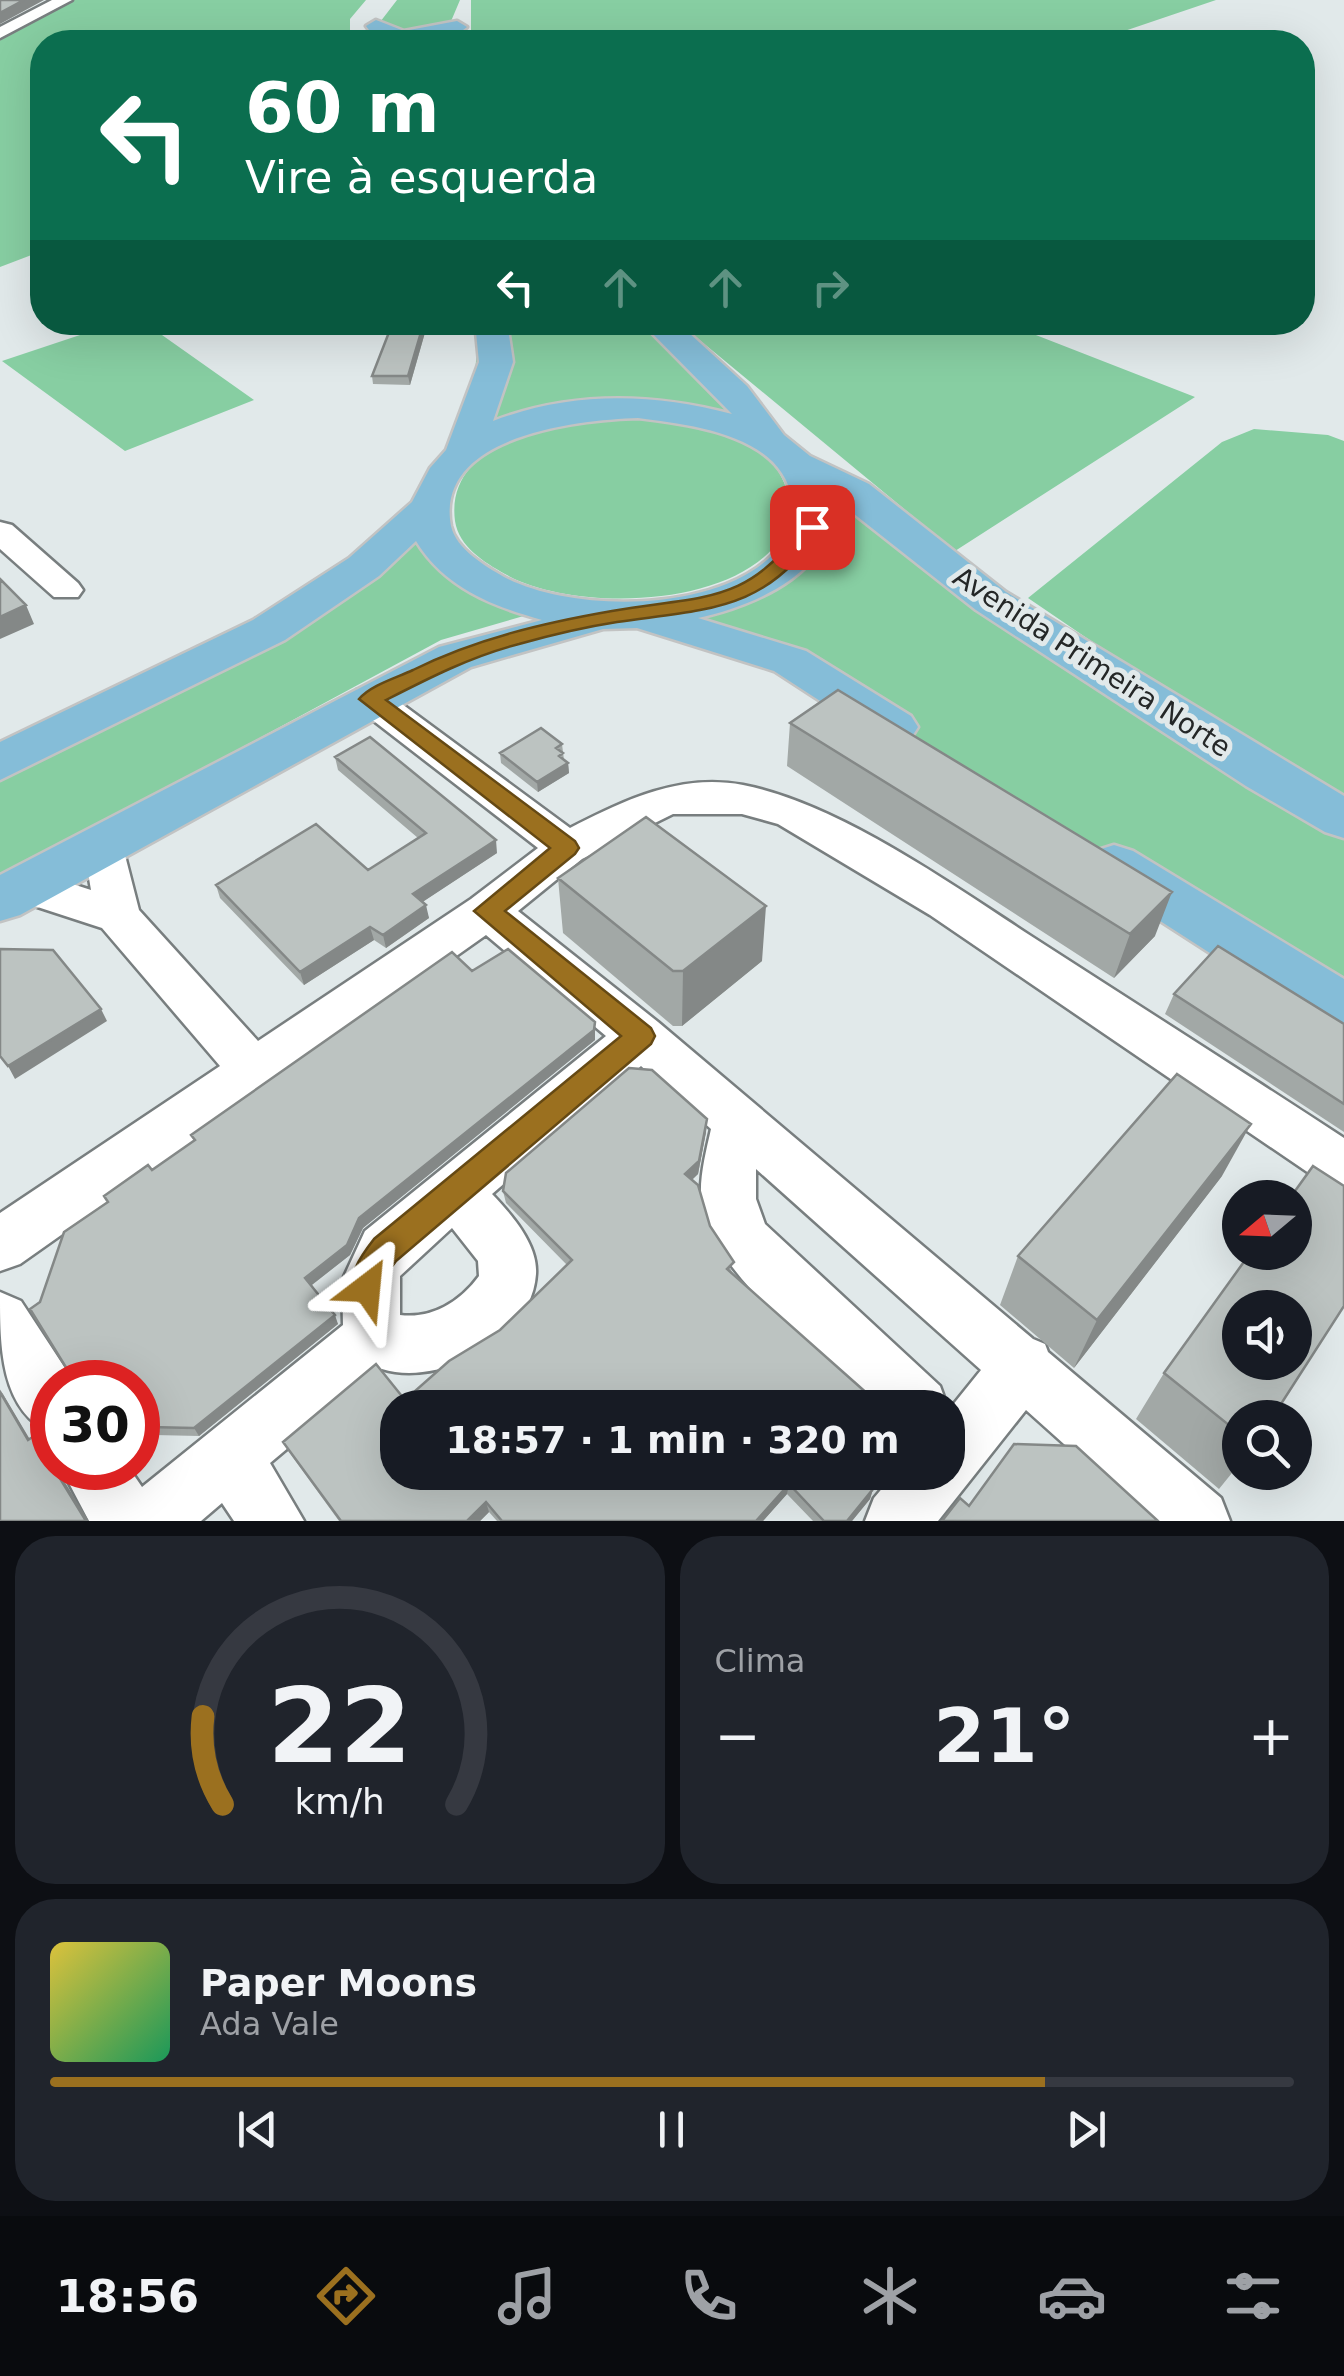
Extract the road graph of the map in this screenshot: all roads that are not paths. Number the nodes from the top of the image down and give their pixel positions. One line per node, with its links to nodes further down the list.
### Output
1 (64, 0): 4 (street)
2 (388, 0): 3 (main road)
3 (374, 30)
4 (0, 34)
5 (493, 335): 8 (main road)
6 (671, 335): 7 (main road)
7 (783, 453): 8 (main road); 12 (main road); 16 (main road, Avenida Primeira Norte)
8 (463, 454): 9 (main road)
9 (430, 508): 12 (main road); 14 (main road)
10 (0, 532): 11 (street)
11 (66, 590)
12 (624, 616): 13 (main road); 15 (main road)
13 (370, 699): 18 (main road); 19 (street)
14 (6, 755)
15 (941, 756)
16 (1344, 819)
17 (1076, 840): 23 (main road)
18 (104, 843): 20 (main road); 22 (street)
19 (567, 848): 21 (street); 27 (street)
20 (13, 893): 22 (street)
21 (487, 911): 24 (street); 25 (street)
22 (118, 916): 25 (street)
23 (1344, 1009)
24 (641, 1036): 26 (street); 28 (street)
25 (256, 1073): 29 (street)
26 (739, 1120): 32 (street); 34 (street)
27 (1344, 1167)
28 (454, 1191): 31 (street); 31 (street)
29 (0, 1246)
30 (0, 1321): 33 (street)
31 (374, 1337): 36 (street)
32 (1024, 1365): 35 (street); 43 (street)
33 (30, 1369)
34 (889, 1390)
35 (965, 1422)
36 (227, 1455): 40 (street); 41 (street)
37 (106, 1490): 39 (street)
38 (915, 1490): 42 (street)
39 (126, 1521)
40 (150, 1521)
41 (272, 1521)
42 (897, 1521)
43 (1198, 1521)

